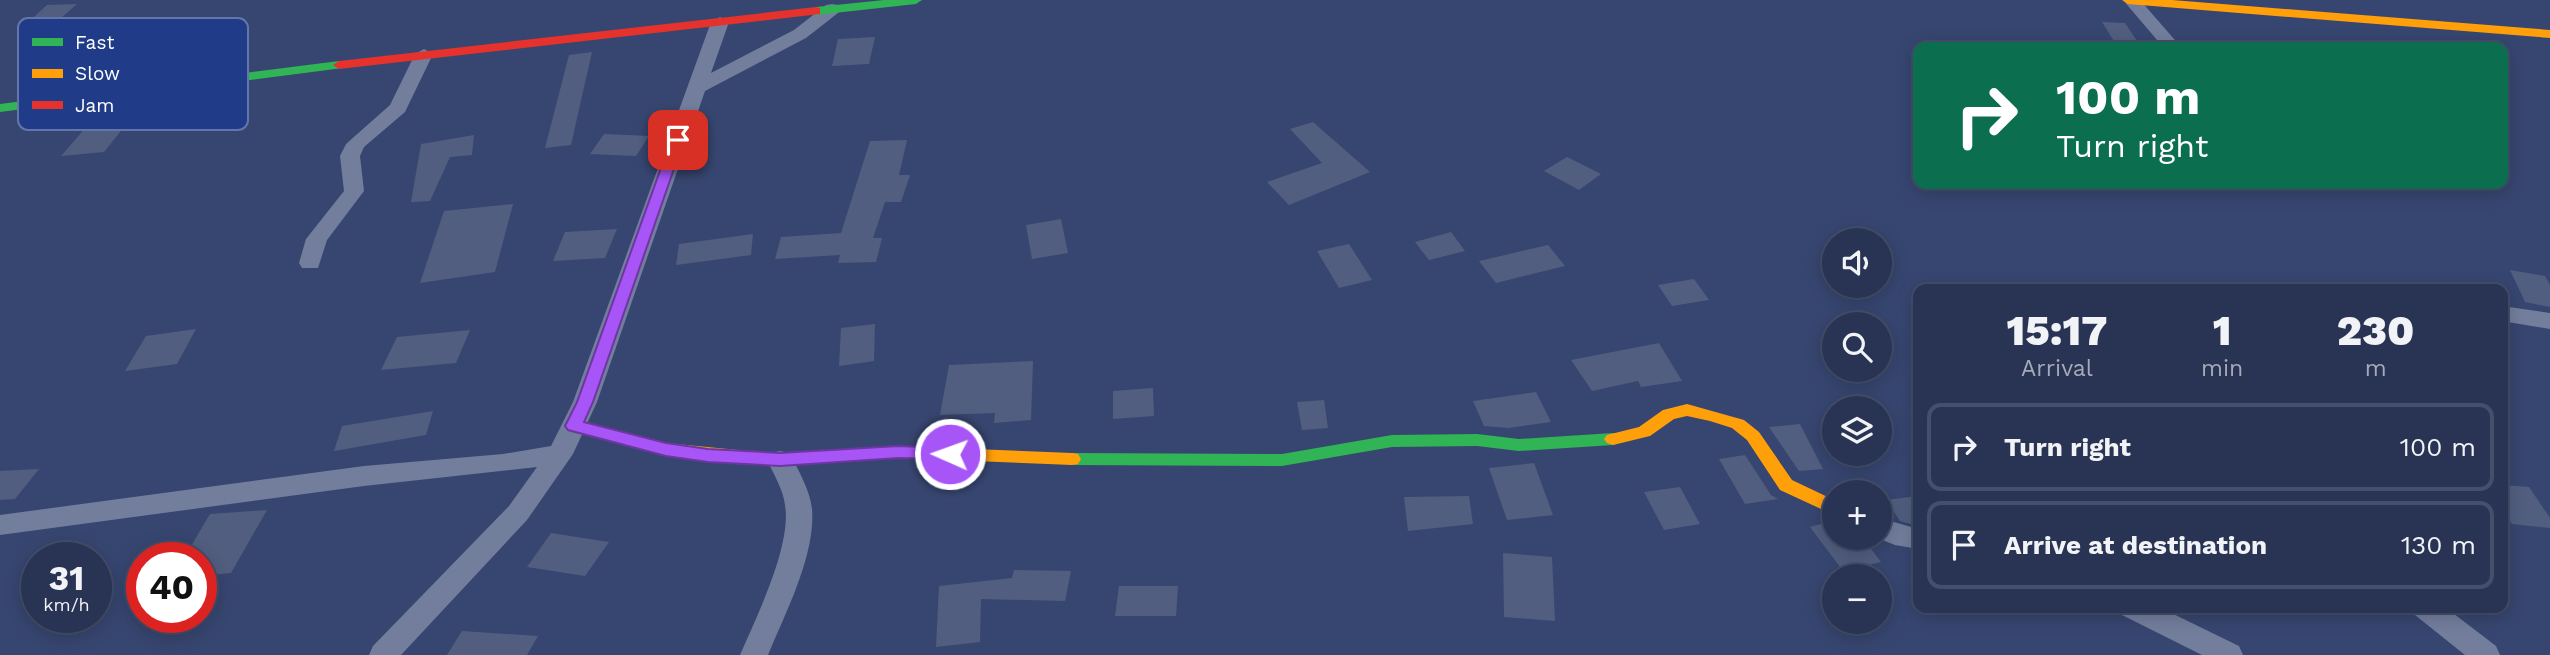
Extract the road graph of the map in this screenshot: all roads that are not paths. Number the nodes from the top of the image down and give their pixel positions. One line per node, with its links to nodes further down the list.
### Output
1 (916, 0): 3 (street)
2 (2129, 0): 6 (street); 7 (street)
3 (855, 3): 4 (street)
4 (832, 9): 5 (street); 10 (street)
5 (720, 22): 8 (street); 10 (street)
6 (2550, 34)
7 (2167, 42)
8 (424, 54): 9 (street); 13 (street)
9 (248, 76)
10 (696, 88): 16 (street)
11 (18, 106): 12 (street)
12 (0, 108)
13 (310, 263)
14 (2508, 314): 15 (street)
15 (2550, 321)
16 (574, 426): 17 (street); 18 (street)
17 (560, 454): 20 (street); 25 (street)
18 (780, 460): 19 (street); 26 (street)
19 (1822, 502)
20 (0, 525)
21 (1892, 533): 22 (street)
22 (1913, 538)
23 (2144, 613): 27 (street)
24 (2433, 613): 28 (street)
25 (383, 655)
26 (754, 655)
27 (2229, 655)
28 (2486, 655)

